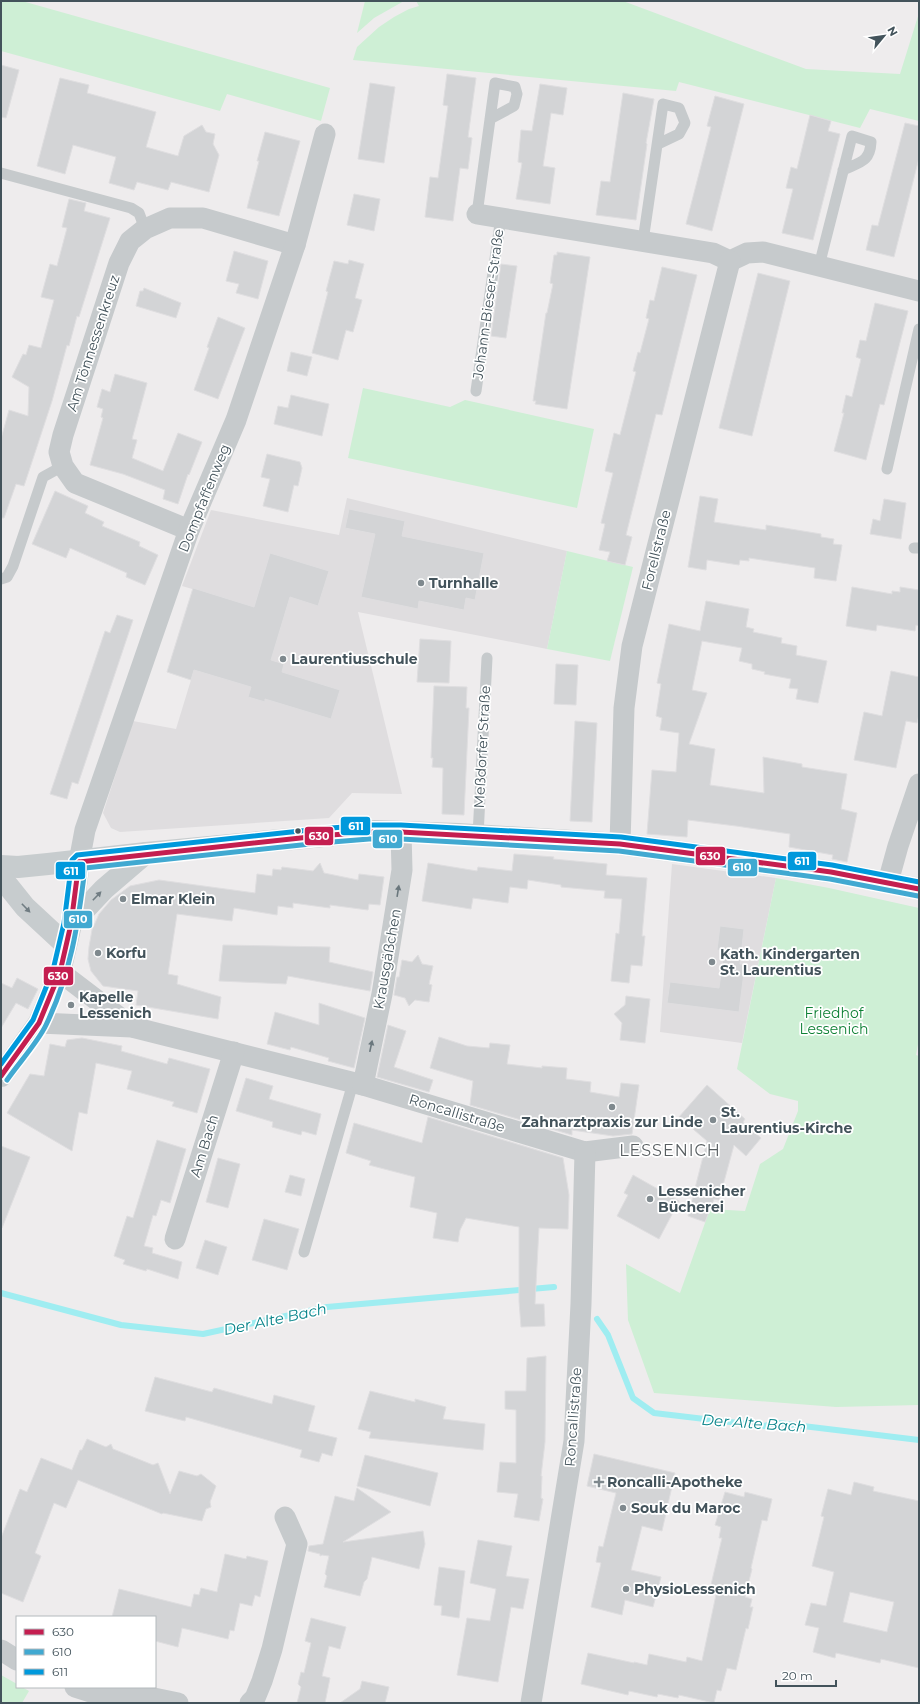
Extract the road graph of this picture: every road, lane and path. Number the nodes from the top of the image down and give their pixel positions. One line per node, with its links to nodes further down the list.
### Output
1 (490, 119): 6 (lane, Johann-Bieser-Straße)
2 (325, 134): 10 (street, Dompfaffenweg)
3 (658, 144): 9 (lane)
4 (843, 170): 12 (lane)
5 (1, 173): 8 (lane)
6 (477, 214): 7 (street, Johann-Bieser-Straße)
7 (501, 217): 9 (street, Johann-Bieser-Straße); 15 (lane, Johann-Bieser-Straße)
8 (145, 229): 10 (street, Am Tönnessenkreuz); 16 (street, Am Tönnessenkreuz)
9 (643, 241): 11 (street, Johann-Bieser-Straße)
10 (295, 245): 18 (street, Dompfaffenweg)
11 (730, 261): 12 (street); 24 (street, Forellstraße)
12 (819, 266): 13 (street)
13 (919, 292)
14 (919, 329): 17 (lane)
15 (476, 391)
16 (63, 466): 18 (street, Am Tönnessenkreuz); 19 (lane)
17 (887, 469)
18 (189, 530): 26 (street, Dompfaffenweg)
19 (1, 579)
20 (487, 658): 23 (lane, Meßdorfer Straße)
21 (919, 784): 29 (street)
22 (401, 832): 23 (street); 25 (street); 37 (street, Krausgäßchen, one-way to 22)
23 (478, 836): 24 (street)
24 (620, 844): 29 (street)
25 (146, 853): 26 (street); 31 (street, one-way to 25)
26 (79, 862): 27 (street); 31 (street)
27 (1, 866)
28 (1, 877): 31 (street, one-way to 31)
29 (888, 882): 30 (street)
30 (919, 889)
31 (68, 935): 32 (street)
32 (60, 972): 33 (street); 34 (street, Roncallistraße)
33 (39, 1022): 34 (street, Roncallistraße); 36 (street)
34 (132, 1027): 35 (street, Roncallistraße)
35 (234, 1052): 37 (street, Roncallistraße); 40 (street, Am Bach)
36 (1, 1076)
37 (358, 1084): 39 (street, Roncallistraße); 41 (lane)
38 (633, 1146): 39 (street, Roncallistraße)
39 (585, 1152): 48 (street, Roncallistraße)
40 (176, 1239)
41 (304, 1252)
42 (286, 1517): 47 (street)
43 (1, 1650): 44 (street)
44 (16, 1659)
45 (78, 1688): 46 (street)
46 (178, 1703)
47 (250, 1703)
48 (531, 1703)

